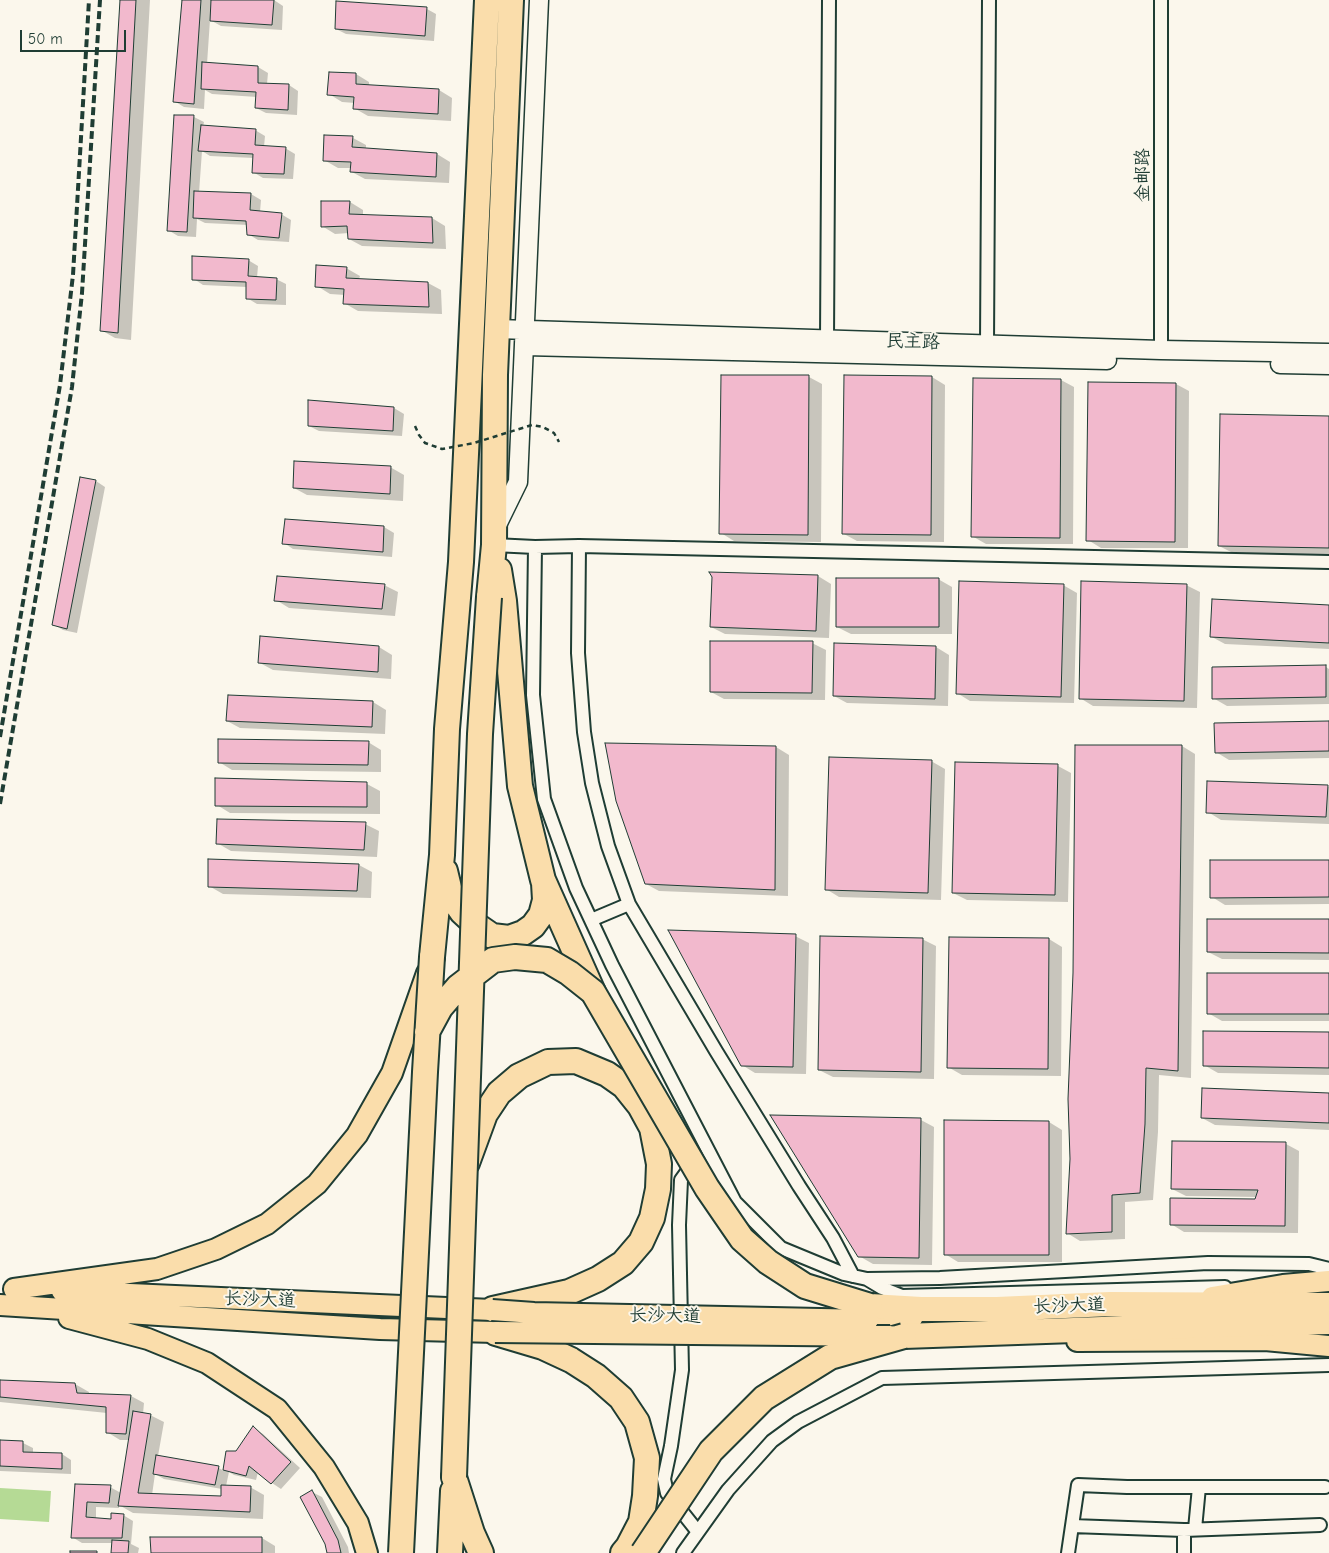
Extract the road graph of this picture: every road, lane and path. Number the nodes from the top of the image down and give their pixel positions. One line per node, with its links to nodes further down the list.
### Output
1 (487, 0): 21 (highway)
2 (511, 0): 7 (highway)
3 (539, 0): 8 (street)
4 (829, 0): 9 (street)
5 (989, 0): 10 (street)
6 (1161, 0): 11 (street, 金邮路)
7 (496, 329): 8 (street, 民主路); 16 (highway)
8 (525, 338): 9 (street, 民主路); 13 (street, 民主路); 16 (street)
9 (827, 339): 10 (street, 民主路)
10 (987, 344): 11 (street, 民主路)
11 (1161, 350): 12 (street, 民主路)
12 (1329, 353)
13 (1329, 365)
14 (415, 426): 15 (path, bridge)
15 (558, 442)
16 (494, 537): 18 (street); 20 (highway)
17 (579, 546): 18 (street); 19 (street); 23 (street)
18 (535, 547): 24 (street)
19 (1329, 562)
20 (497, 599): 22 (highway); 29 (highway, bridge)
21 (442, 855): 22 (highway); 25 (highway)
22 (543, 880): 26 (highway, 长沙大道)
23 (629, 904): 24 (street); 31 (street)
24 (591, 920): 28 (street)
25 (432, 956): 27 (highway, bridge); 35 (main road, bridge)
26 (593, 992): 27 (highway, bridge); 41 (highway, 长沙大道, bridge)
27 (427, 1032): 57 (highway, bridge)
28 (706, 1146): 31 (street); 55 (street)
29 (465, 1170): 43 (highway, bridge); 49 (highway, bridge)
30 (1329, 1270): 32 (street)
31 (853, 1276): 32 (street)
32 (866, 1279): 36 (street)
33 (1329, 1281): 34 (main road)
34 (1283, 1285): 36 (street); 37 (main road)
35 (7, 1289): 43 (main road, 长沙大道)
36 (1003, 1301): 37 (highway, 长沙大道); 41 (highway, 长沙大道)
37 (1161, 1304): 42 (highway, 长沙大道)
38 (0, 1305): 40 (main road)
39 (1329, 1305): 42 (highway, 长沙大道)
40 (27, 1306): 43 (main road); 56 (main road)
41 (869, 1313): 43 (main road, 长沙大道, bridge)
42 (1251, 1314): 44 (highway, 长沙大道); 45 (highway, 长沙大道)
43 (493, 1321): 46 (main road, bridge); 60 (highway, bridge)
44 (1329, 1322)
45 (1024, 1332): 46 (highway, 长沙大道); 47 (main road)
46 (904, 1336): 61 (highway, 长沙大道, bridge)
47 (1329, 1346)
48 (1329, 1365): 55 (street)
49 (454, 1477): 58 (highway); 59 (highway)
50 (1199, 1487): 51 (street); 53 (street); 54 (street)
51 (1325, 1487)
52 (1320, 1525): 54 (street)
53 (1072, 1526): 54 (street); 63 (street)
54 (1190, 1529): 64 (street)
55 (698, 1532): 62 (street)
56 (367, 1553)
57 (401, 1553)
58 (450, 1553)
59 (481, 1553)
60 (623, 1553)
61 (642, 1553)
62 (683, 1553)
63 (1068, 1553)
64 (1184, 1553)

